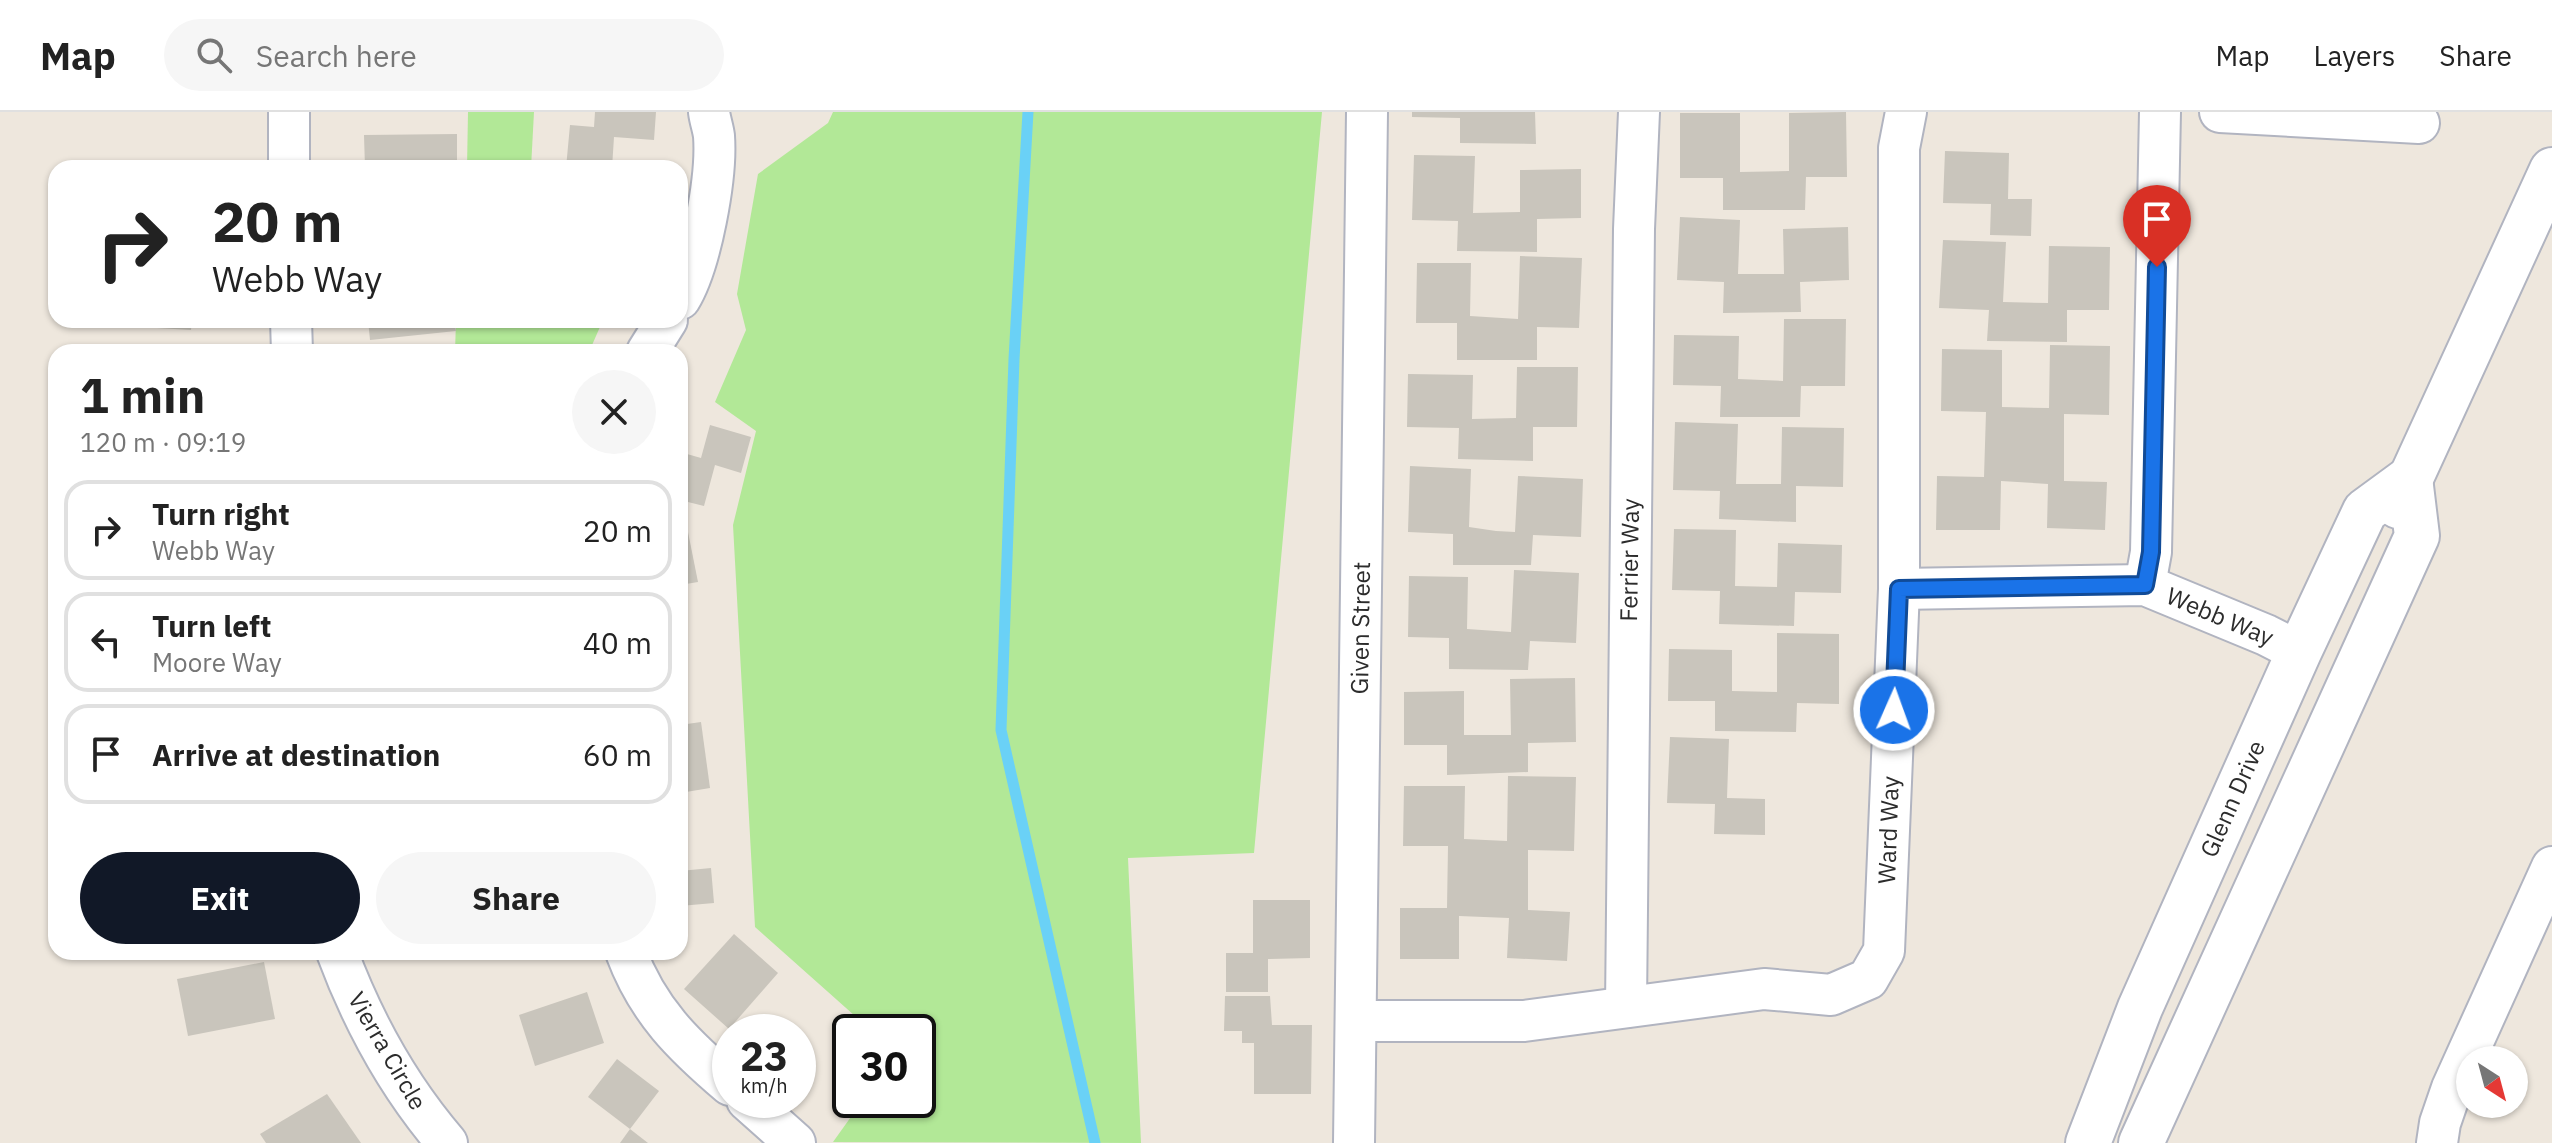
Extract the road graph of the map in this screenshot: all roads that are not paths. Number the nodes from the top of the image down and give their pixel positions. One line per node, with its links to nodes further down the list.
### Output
1 (289, 112): 9 (street)
2 (709, 112): 11 (street)
3 (1367, 112): 20 (street, Given Street)
4 (1639, 112): 19 (street, Ferrier Way)
5 (1906, 112): 14 (street, Ward Way)
6 (2160, 112): 13 (street)
7 (2220, 112): 8 (street)
8 (2419, 123)
9 (289, 160)
10 (2552, 170): 12 (street)
11 (688, 286)
12 (2410, 478): 15 (street); 27 (street)
13 (2145, 585): 14 (street, Webb Way); 15 (street, Webb Way)
14 (1899, 589): 19 (street, Ward Way)
15 (2299, 652): 26 (street, Glenn Drive)
16 (2552, 867): 28 (street)
17 (340, 960): 23 (street, Vierra Circle)
18 (630, 960): 21 (street)
19 (1626, 1007): 20 (street, Ward Way)
20 (1356, 1021): 25 (street, Given Street)
21 (712, 1070)
22 (767, 1118): 24 (street)
23 (447, 1143)
24 (795, 1143)
25 (1354, 1143)
26 (2088, 1143)
27 (2141, 1143)
28 (2437, 1143)

